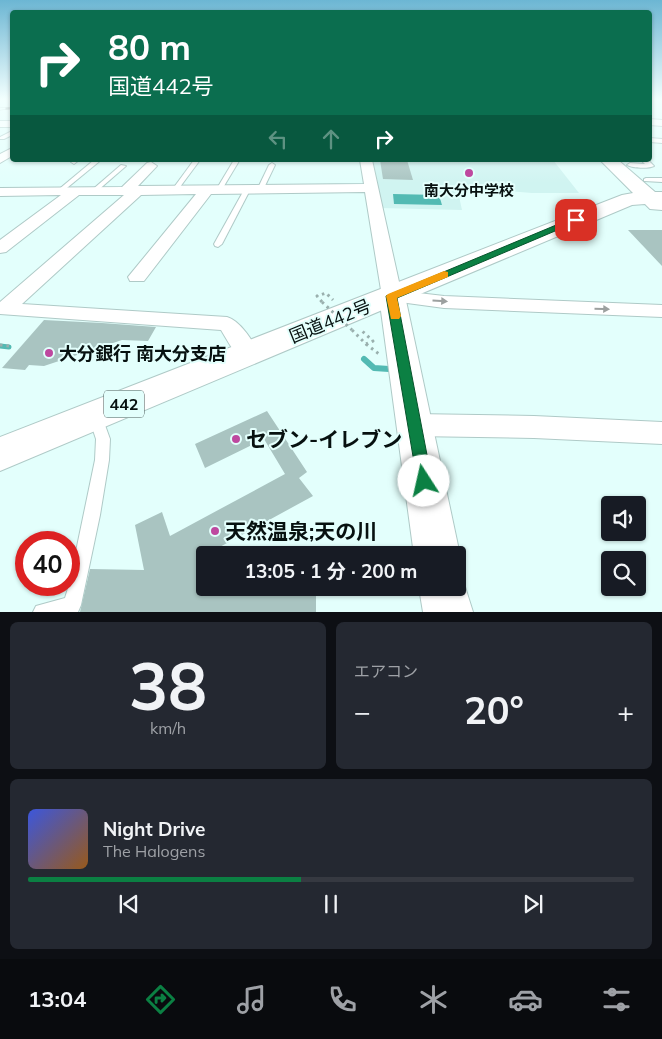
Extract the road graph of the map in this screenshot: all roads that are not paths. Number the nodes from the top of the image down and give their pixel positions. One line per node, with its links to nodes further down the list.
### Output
1 (10, 134): 2 (lane)
2 (2, 138)
3 (96, 162): 16 (lane)
4 (196, 162): 13 (lane)
5 (235, 162): 14 (lane)
6 (366, 162): 12 (street)
7 (611, 162): 21 (main road)
8 (633, 162): 21 (main road)
9 (272, 165): 15 (lane)
10 (123, 166): 18 (lane)
11 (151, 166): 19 (street)
12 (371, 188): 15 (street); 25 (street)
13 (175, 190): 14 (street); 19 (street)
14 (213, 190): 15 (street); 24 (street)
15 (253, 190): 22 (lane)
16 (60, 191): 17 (street); 20 (street)
17 (76, 191): 18 (street); 23 (street)
18 (94, 191): 19 (street)
19 (132, 191): 26 (street)
20 (0, 192)
21 (657, 193): 25 (main road, 国道442号 / 442)
22 (218, 244)
23 (0, 248)
24 (137, 277)
25 (392, 296): 27 (street, one-way to 27); 28 (main road, 国道442号 / 442); 30 (main road)
26 (2, 311): 28 (street)
27 (662, 311)
28 (249, 354): 29 (main road, 国道442号 / 442)
29 (95, 416): 32 (main road, 国道442号 / 442); 35 (lane)
30 (414, 425): 31 (street); 33 (main road)
31 (662, 433)
32 (0, 454)
33 (435, 546)
34 (445, 596): 36 (main road)
35 (42, 612)
36 (448, 612)

